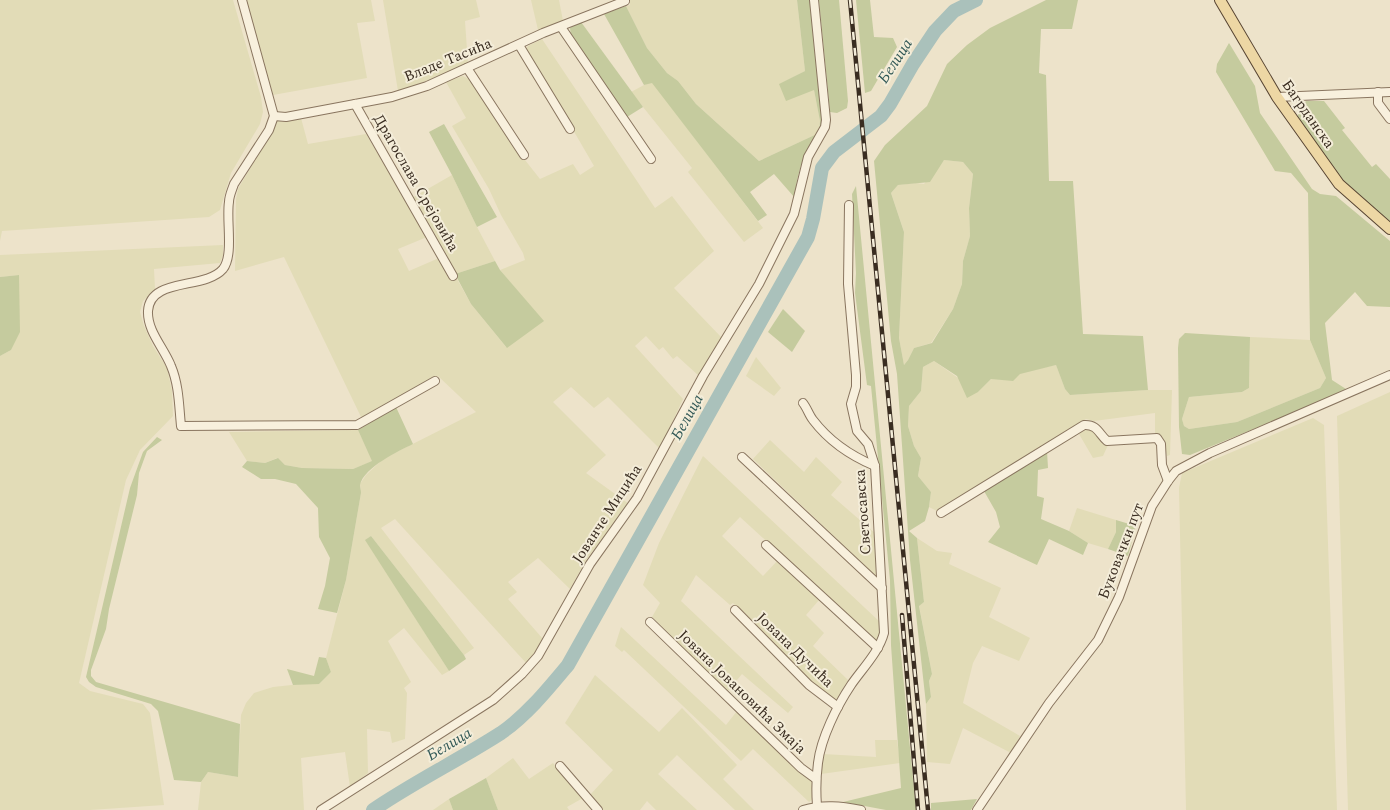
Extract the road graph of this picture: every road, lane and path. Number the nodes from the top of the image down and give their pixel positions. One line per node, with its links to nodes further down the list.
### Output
1 (242, 0): 12 (street)
2 (814, 0): 36 (street, Јованче Мицића)
3 (1220, 0): 10 (main road, Багрданска)
4 (625, 1): 5 (street, Владе Тасића)
5 (562, 27): 6 (street, Владе Тасића); 16 (street)
6 (519, 45): 7 (street, Владе Тасића); 14 (street)
7 (467, 68): 11 (street, Владе Тасића); 15 (street)
8 (1378, 92): 9 (street); 10 (street); 13 (street)
9 (1390, 92)
10 (1277, 97): 18 (main road, Багрданска)
11 (355, 104): 12 (street, Владе Тасића); 19 (street, Драгослава Срејовића)
12 (274, 116): 21 (street)
13 (1390, 119)
14 (570, 129)
15 (524, 155)
16 (652, 159)
17 (849, 205): 24 (street, Светосавска)
18 (1390, 229)
19 (453, 276)
20 (1390, 375): 25 (street, Буковачки пут)
21 (435, 380)
22 (803, 403): 24 (street)
23 (742, 457): 28 (street)
24 (875, 466): 28 (street, Светосавска)
25 (1168, 481): 26 (street); 40 (street, Буковачки пут)
26 (941, 513)
27 (766, 545): 31 (street)
28 (882, 588): 31 (street, Светосавска)
29 (735, 610): 32 (street, Јована Дучића)
30 (650, 622): 34 (street, Јована Јовановића Змаја)
31 (878, 648): 32 (street, Светосавска)
32 (838, 707): 34 (street, Светосавска)
33 (560, 766): 37 (street)
34 (816, 779): 35 (street, Светосавска)
35 (817, 806): 38 (street); 39 (street)
36 (321, 810)
37 (598, 810)
38 (803, 810)
39 (861, 810)
40 (976, 810)

